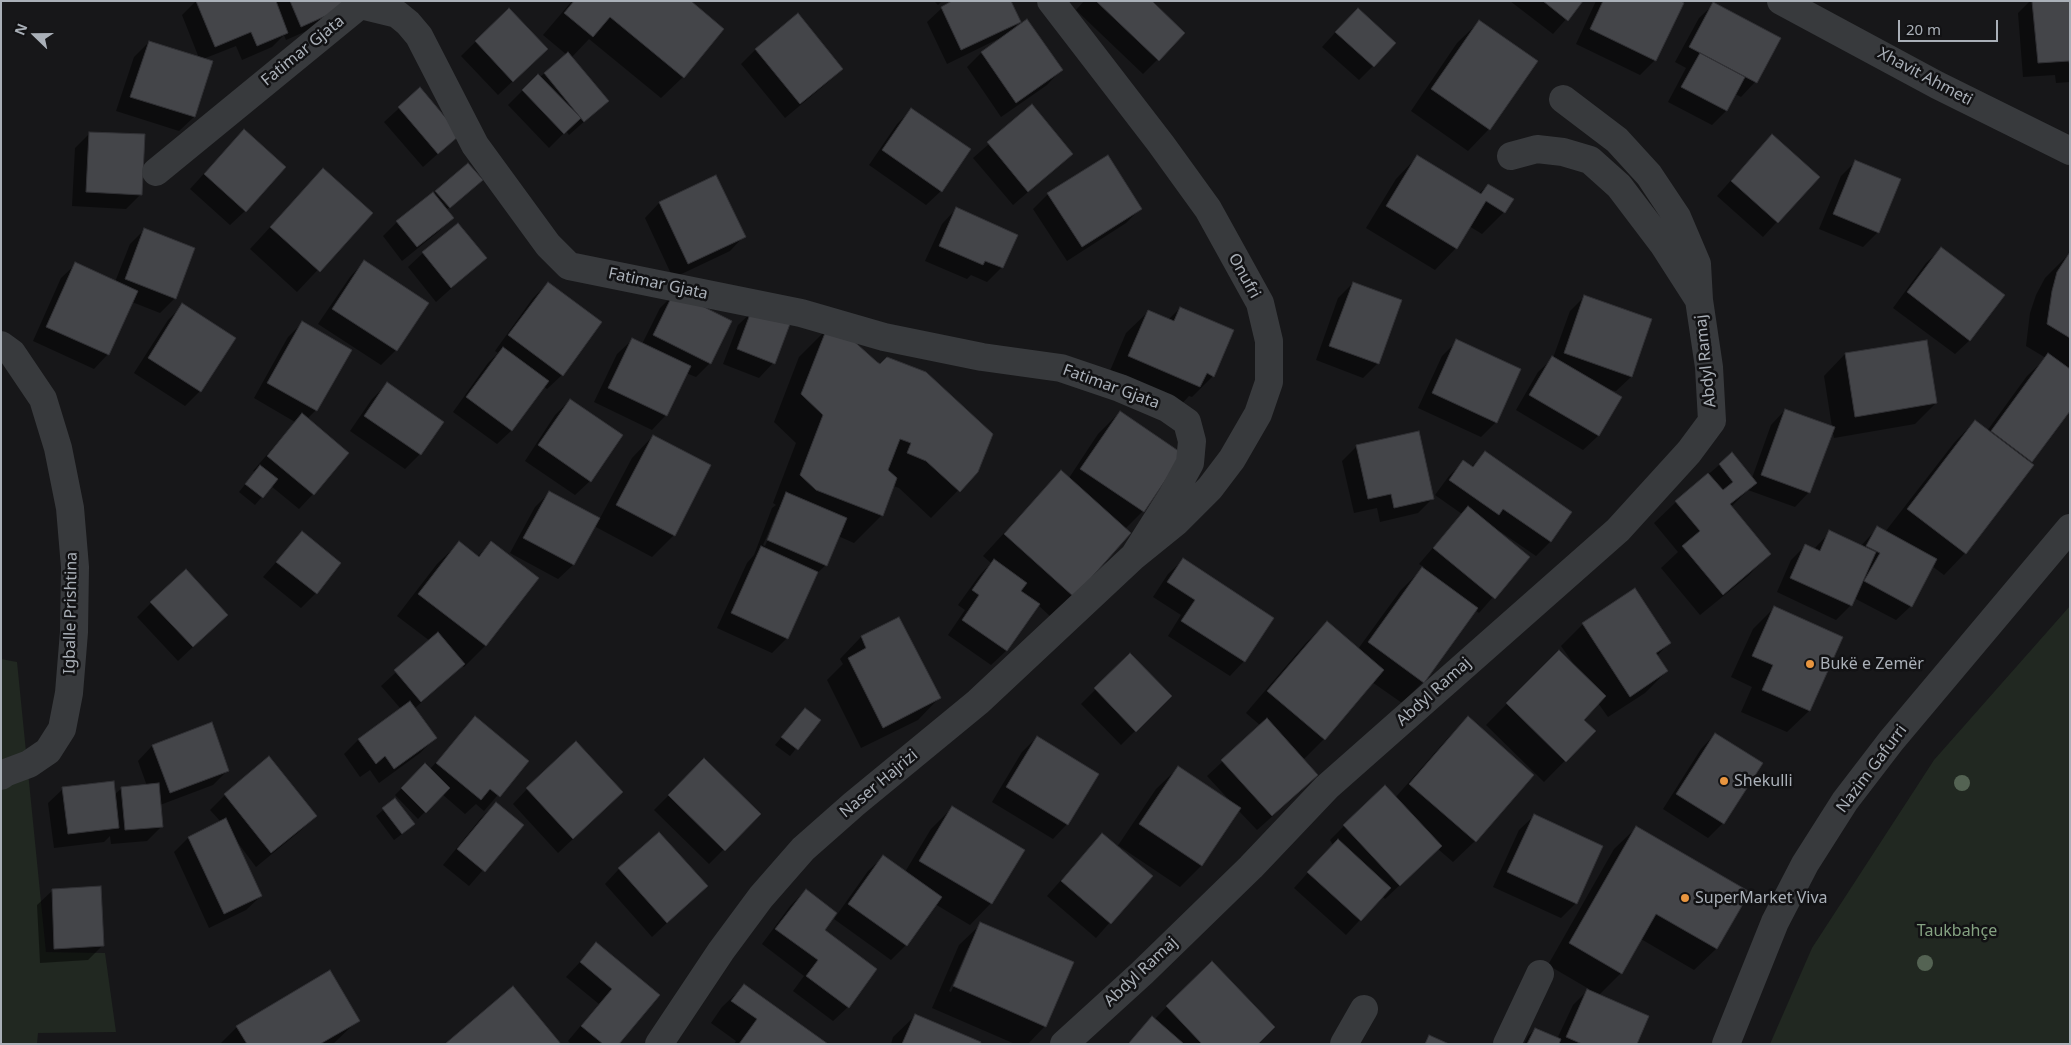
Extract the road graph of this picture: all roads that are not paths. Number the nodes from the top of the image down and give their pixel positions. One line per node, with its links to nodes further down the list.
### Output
1 (1051, 1): 10 (street, Onufri)
2 (1781, 1): 4 (street, Xhavit Ahmeti)
3 (1563, 99): 7 (street, Abdyl Ramaj)
4 (2070, 151)
5 (1511, 156): 7 (street, Abdyl Ramaj)
6 (156, 172): 10 (street, Fatimar Gjata)
7 (1699, 300): 15 (street, Abdyl Ramaj)
8 (1, 345): 11 (street, Igballe Prishtina)
9 (2070, 528): 18 (street, Nazim Gafurri)
10 (1134, 556): 14 (street, Naser Hajrizi)
11 (1, 776)
12 (1540, 974): 17 (street)
13 (1364, 1009): 16 (street)
14 (659, 1044)
15 (1064, 1044)
16 (1344, 1044)
17 (1507, 1044)
18 (1726, 1044)

